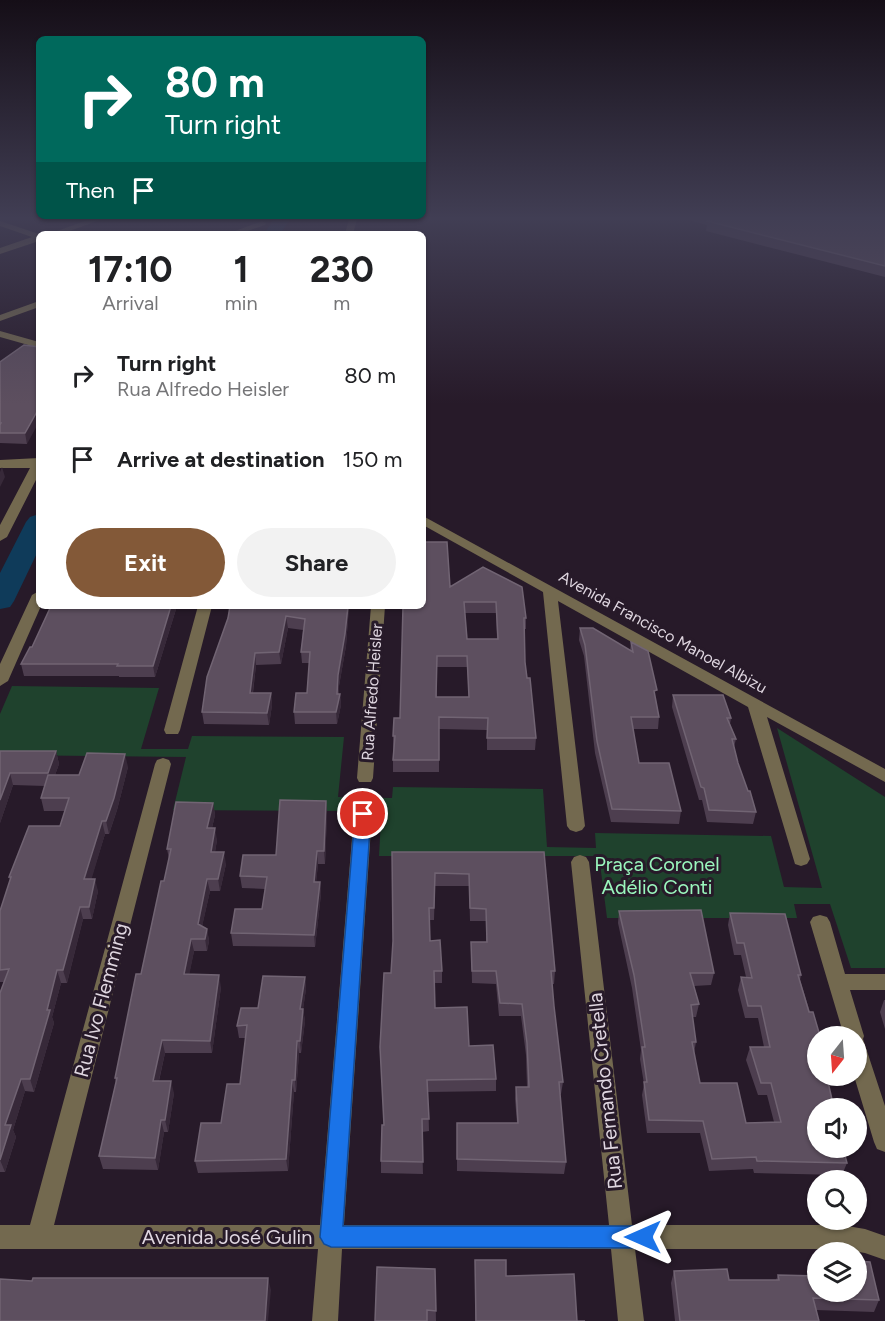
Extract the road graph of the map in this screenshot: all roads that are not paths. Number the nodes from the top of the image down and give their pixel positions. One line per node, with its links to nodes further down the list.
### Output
1 (36, 305): 2 (street)
2 (0, 318)
3 (0, 334): 4 (street)
4 (36, 344)
5 (0, 464): 6 (street)
6 (36, 464)
7 (36, 470): 9 (street)
8 (426, 522): 10 (street, Avenida Francisco Manoel Albizu)
9 (0, 537)
10 (550, 590): 15 (street, Avenida Francisco Manoel Albizu); 21 (street)
11 (36, 601): 14 (street)
12 (204, 609): 16 (street)
13 (378, 609): 19 (street, Rua Alfredo Heisler)
14 (0, 681)
15 (755, 704): 18 (street, Avenida Francisco Manoel Albizu); 22 (street)
16 (172, 730)
17 (163, 764): 31 (street, Rua Ivo Flemming)
18 (885, 776)
19 (365, 778)
20 (363, 814): 32 (street)
21 (576, 825)
22 (801, 859)
23 (580, 862): 33 (street, Rua Fernando Cretella)
24 (820, 922): 25 (street)
25 (838, 982): 26 (street); 27 (street)
26 (885, 982)
27 (851, 1026)
28 (867, 1082): 29 (street)
29 (885, 1142)
30 (0, 1236): 31 (street, Avenida José Gulin)
31 (39, 1237): 32 (street, Avenida José Gulin)
32 (331, 1237): 33 (street, Avenida José Gulin); 35 (street)
33 (621, 1237): 34 (street, Avenida José Gulin); 36 (street, Rua Fernando Cretella)
34 (885, 1248)
35 (325, 1321)
36 (631, 1321)

